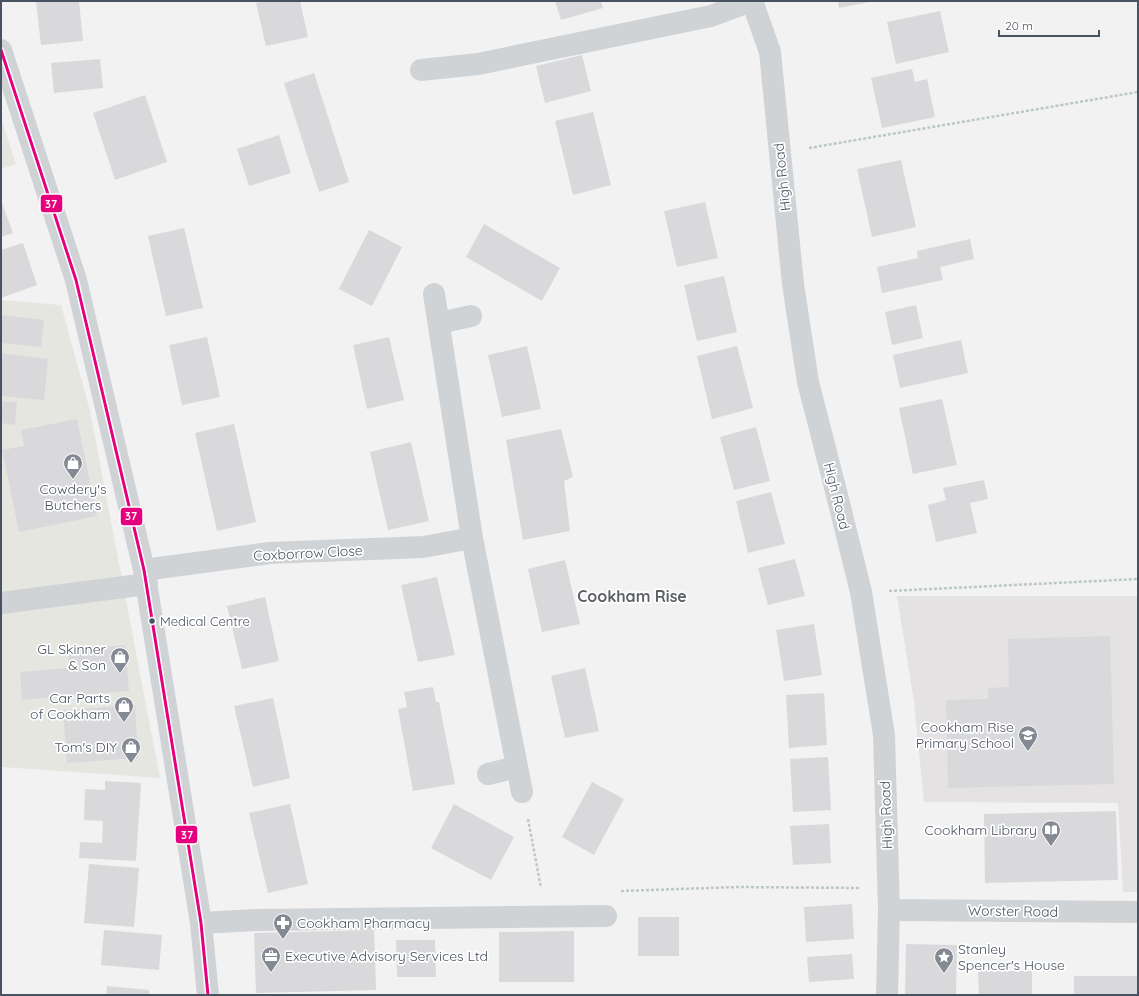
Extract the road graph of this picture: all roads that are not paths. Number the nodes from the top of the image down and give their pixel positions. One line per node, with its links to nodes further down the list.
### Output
1 (751, 1): 3 (street); 14 (street, High Road)
2 (1, 50): 4 (street)
3 (421, 70)
4 (6, 84): 9 (street)
5 (434, 294): 7 (street)
6 (471, 316): 7 (street)
7 (439, 323): 8 (street)
8 (472, 538): 9 (street, Coxborrow Close); 11 (street)
9 (145, 577): 10 (street, Coxborrow Close); 17 (street)
10 (1, 603)
11 (517, 767): 12 (street); 13 (street)
12 (488, 774)
13 (522, 792)
14 (889, 910): 15 (street, Worster Road); 19 (street, High Road)
15 (1138, 912)
16 (606, 916): 17 (street)
17 (201, 923): 18 (street)
18 (208, 995)
19 (887, 995)

